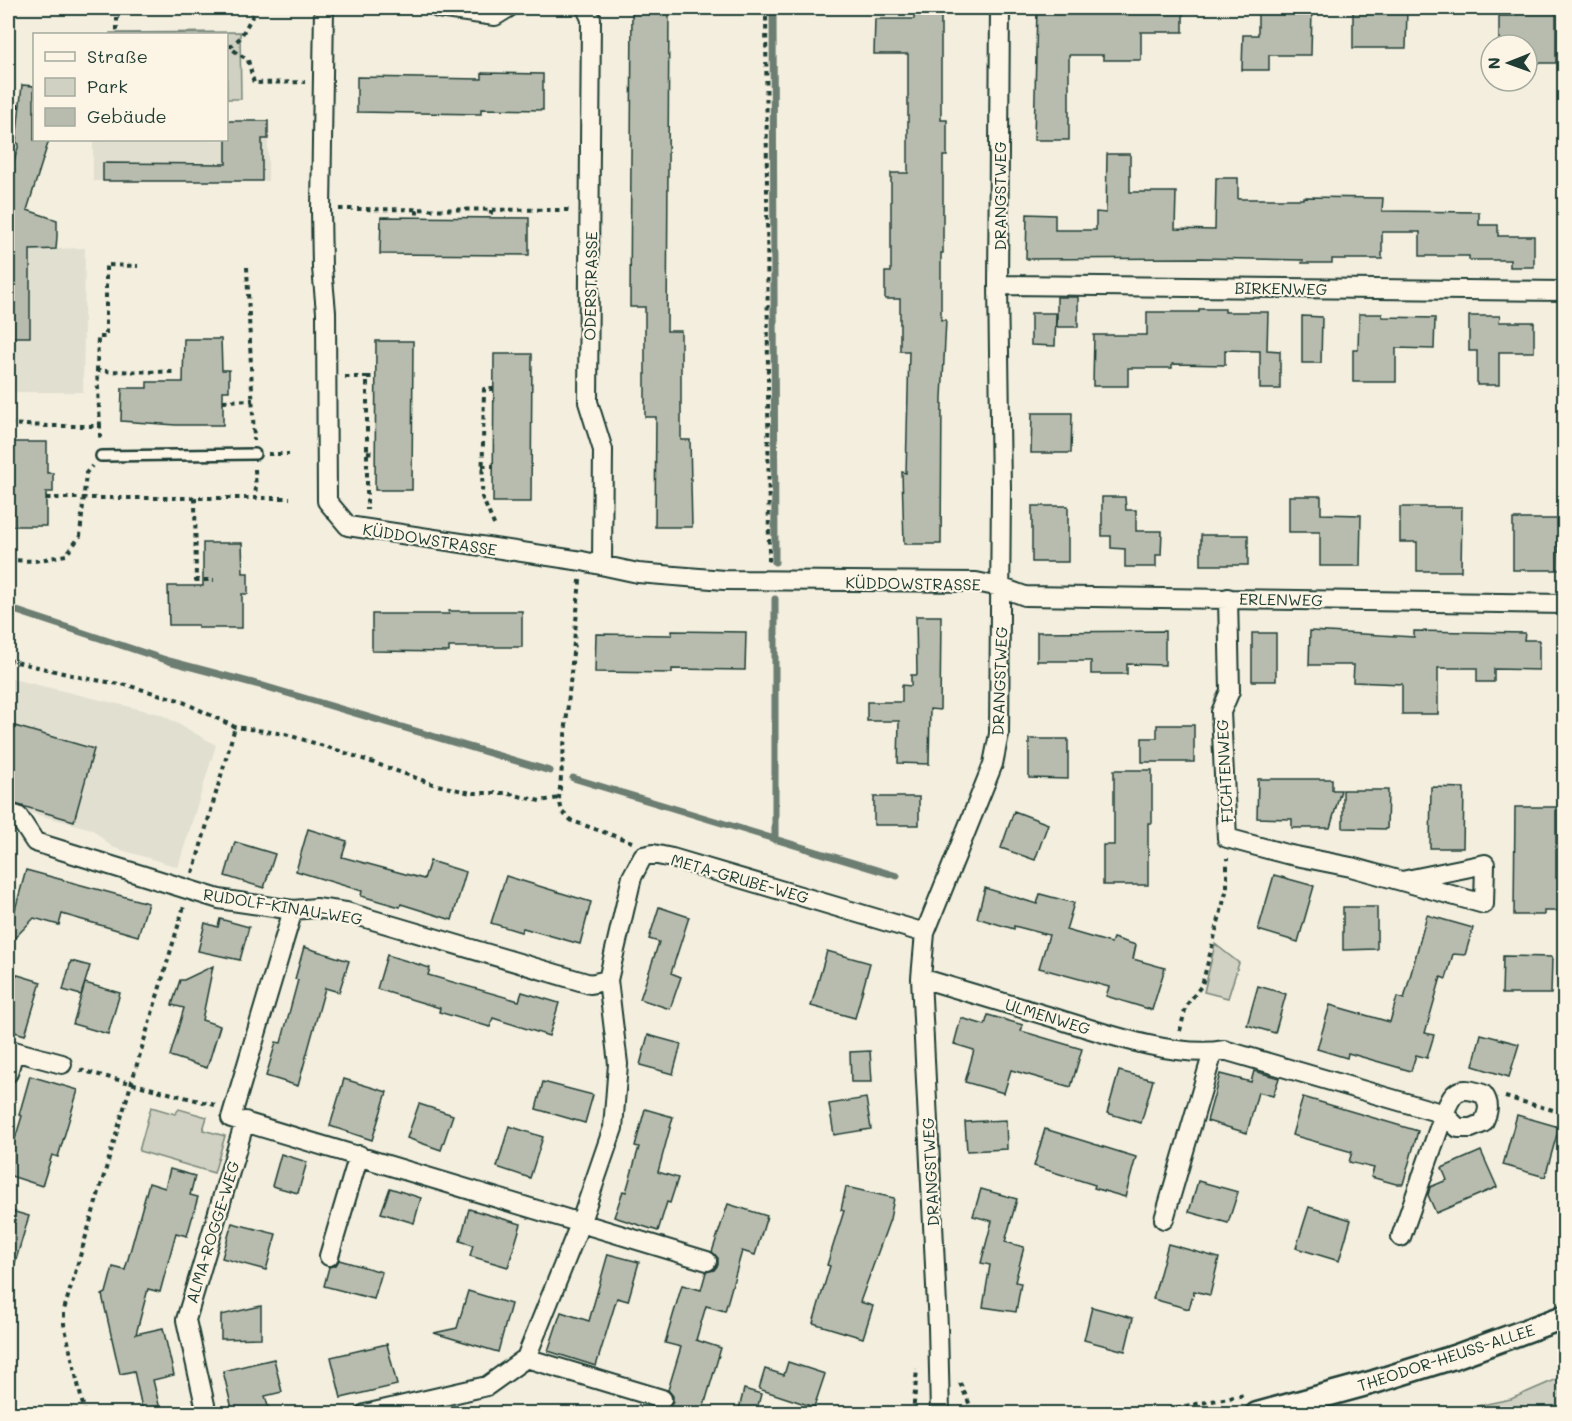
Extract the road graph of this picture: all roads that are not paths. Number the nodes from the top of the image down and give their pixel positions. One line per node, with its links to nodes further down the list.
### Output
1 (324, 8): 10 (street, KÜDDOWSTRASSE)
2 (438, 8): 3 (street)
3 (508, 8)
4 (586, 8): 10 (street, ODERSTRASSE)
5 (1000, 8): 6 (street, DRANGSTWEG)
6 (998, 285): 7 (street, BIRKENWEG); 11 (street, DRANGSTWEG)
7 (1564, 291)
8 (255, 454): 9 (lane)
9 (101, 456)
10 (602, 564): 11 (street, KÜDDOWSTRASSE)
11 (1000, 587): 12 (street, ERLENWEG); 17 (street, DRANGSTWEG)
12 (1228, 598): 13 (street, ERLENWEG); 15 (street, FICHTENWEG)
13 (1563, 604)
14 (8, 813): 16 (street, RUDOLF-KINAU-WEG)
15 (1402, 881)
16 (292, 910): 19 (street, RUDOLF-KINAU-WEG); 25 (street, ALMA-ROGGE-WEG)
17 (925, 933): 18 (street, DRANGSTWEG); 19 (street, META-GRUBE-WEG)
18 (921, 978): 21 (street, ULMENWEG); 37 (street, DRANGSTWEG)
19 (608, 980): 28 (street)
20 (11, 1050): 22 (street); 23 (street)
21 (1213, 1052): 24 (street, ULMENWEG); 27 (street)
22 (62, 1065)
23 (8, 1073)
24 (1444, 1114): 24 (street, ULMENWEG); 29 (street)
25 (238, 1120): 26 (street); 35 (street, ALMA-ROGGE-WEG)
26 (359, 1155): 28 (street); 30 (street)
27 (1164, 1219)
28 (580, 1224): 31 (street); 33 (street)
29 (1401, 1237)
30 (329, 1256)
31 (707, 1262)
32 (1564, 1317): 38 (street, THEODOR-HEUSS-ALLEE)
33 (526, 1358): 34 (street); 36 (street)
34 (662, 1399)
35 (207, 1413)
36 (365, 1413)
37 (940, 1413)
38 (1257, 1413)

